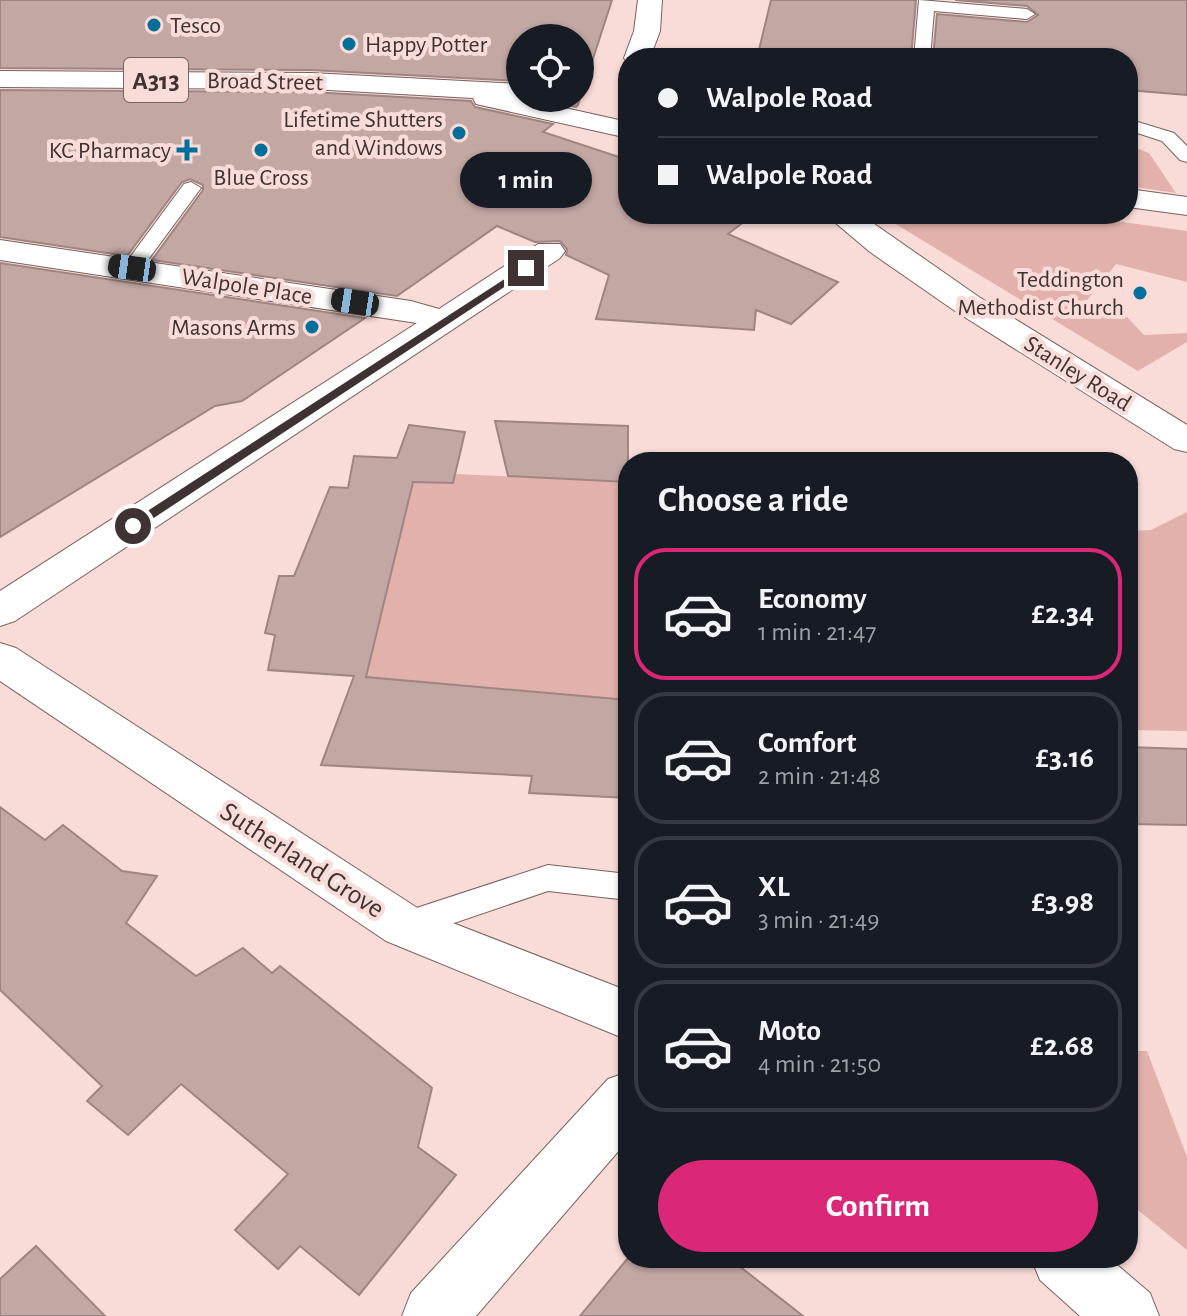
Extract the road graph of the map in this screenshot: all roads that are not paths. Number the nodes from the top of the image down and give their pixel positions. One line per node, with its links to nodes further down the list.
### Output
1 (650, 0): 4 (street)
2 (927, 3): 3 (lane); 7 (lane)
3 (1027, 14)
4 (647, 31): 5 (street); 6 (street)
5 (641, 48)
6 (665, 48)
7 (923, 48)
8 (0, 79): 9 (street, Broad Street / A313)
9 (435, 86): 10 (street, Broad Street / A313); 14 (street, Broad Street / A313)
10 (506, 91)
11 (594, 98): 12 (street)
12 (610, 99)
13 (1138, 127): 15 (lane)
14 (618, 128)
15 (1187, 156)
16 (191, 188): 24 (lane)
17 (1138, 199): 18 (street)
18 (1187, 206)
19 (834, 224): 23 (street, Stanley Road)
20 (853, 224): 23 (street, Stanley Road)
21 (0, 250): 24 (street, Walpole Place)
22 (549, 251): 25 (street)
23 (890, 252): 26 (street, Stanley Road)
24 (132, 268): 25 (street, Walpole Place)
25 (445, 321): 27 (street)
26 (1187, 441)
27 (0, 611)
28 (0, 659): 30 (street, Sutherland Grove)
29 (618, 886): 30 (lane)
30 (404, 926): 31 (street, Sutherland Grove)
31 (618, 1012)
32 (618, 1109): 34 (street)
33 (1073, 1268): 35 (street)
34 (434, 1316)
35 (1127, 1316)

